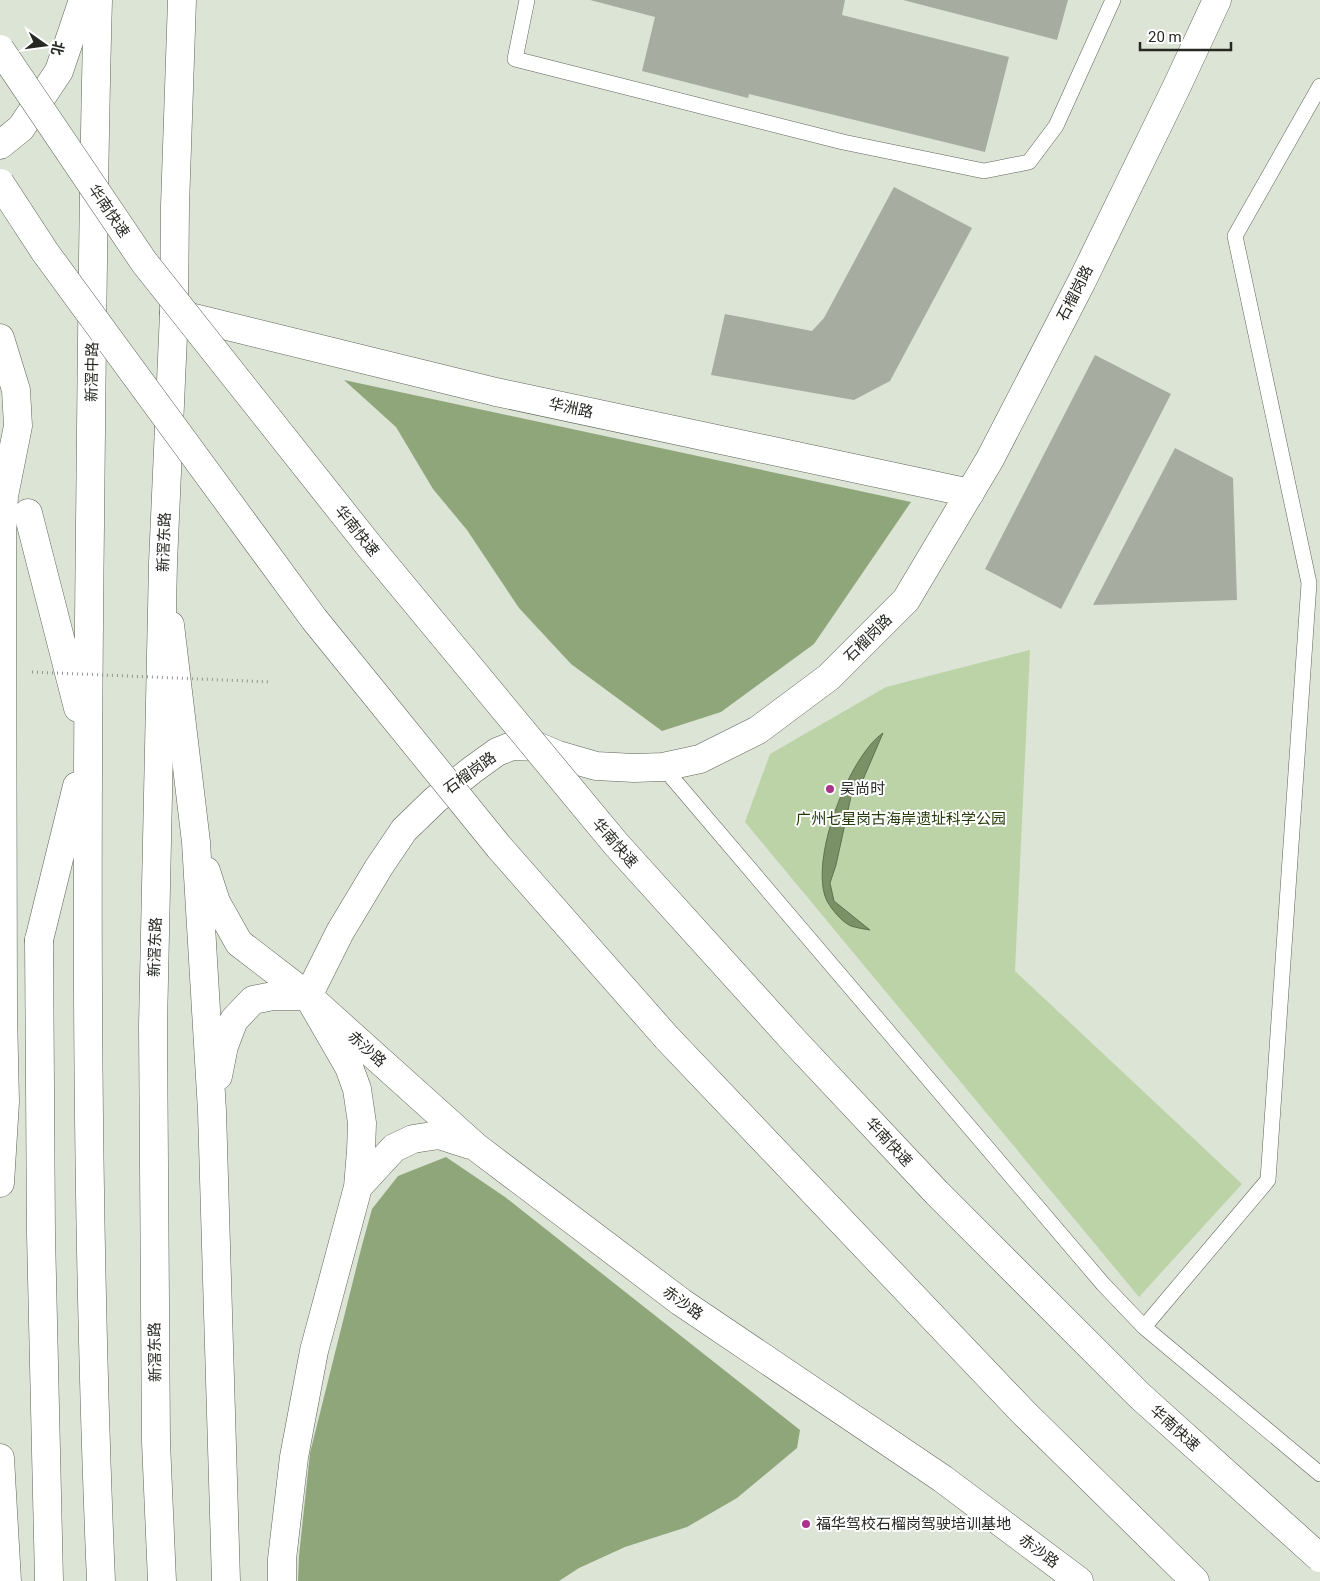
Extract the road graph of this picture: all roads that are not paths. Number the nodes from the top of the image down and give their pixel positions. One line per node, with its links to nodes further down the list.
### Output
1 (83, 0): 9 (main road)
2 (98, 0): 17 (main road, 新滘中路)
3 (182, 0): 11 (main road)
4 (528, 0): 5 (lane)
5 (1113, 0)
6 (1217, 0): 15 (main road, 石榴岗路)
7 (0, 49): 29 (main road, 华南快速, bridge)
8 (1320, 86): 26 (lane)
9 (0, 144)
10 (0, 183): 37 (main road, bridge)
11 (174, 314): 15 (main road, 华洲路); 16 (main road, 新滘东路)
12 (0, 338): 14 (main road)
13 (0, 427): 14 (main road)
14 (12, 457): 17 (main road); 20 (main road)
15 (970, 493): 18 (main road, 石榴岗路)
16 (163, 563): 19 (main road); 33 (main road, 新滘东路)
17 (88, 744): 31 (main road); 32 (main road)
18 (663, 767): 21 (main road, 石榴岗路); 26 (lane)
19 (196, 842): 21 (main road, 赤沙路); 22 (main road)
20 (1, 993): 24 (main road)
21 (308, 996): 22 (main road); 23 (main road, 赤沙路); 25 (main road)
22 (212, 1111): 34 (main road)
23 (476, 1147): 25 (main road); 36 (main road, 赤沙路)
24 (0, 1183)
25 (358, 1187): 35 (main road)
26 (1144, 1327): 28 (lane)
27 (0, 1458): 30 (main road)
28 (1320, 1474)
29 (1320, 1558)
30 (7, 1581)
31 (49, 1581)
32 (101, 1581)
33 (162, 1581)
34 (226, 1581)
35 (282, 1581)
36 (1079, 1581)
37 (1195, 1581)

